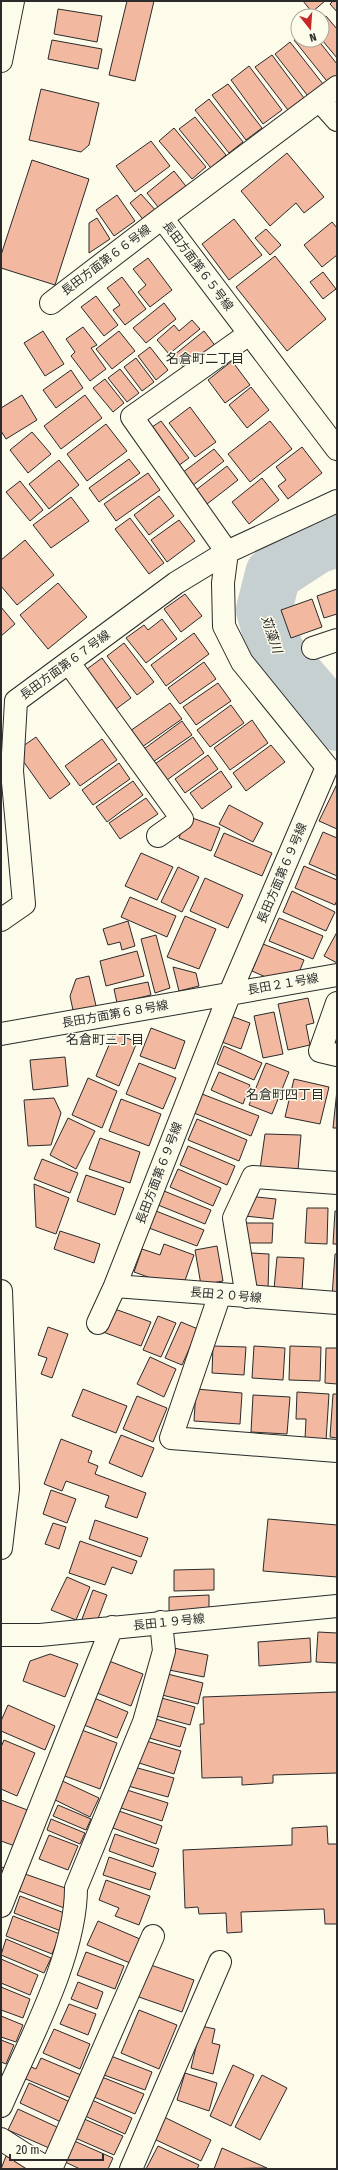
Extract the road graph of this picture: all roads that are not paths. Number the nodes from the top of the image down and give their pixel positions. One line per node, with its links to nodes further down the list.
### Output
1 (13, 1): 2 (street)
2 (1, 61)
3 (337, 87): 4 (street, 長田方面第６５号線)
4 (320, 101): 5 (street); 6 (street, 長田方面第６５号線)
5 (337, 120)
6 (162, 218): 7 (street, 長田方面第６６号線); 8 (street, 長田方面第６５号線)
7 (51, 303)
8 (249, 334): 9 (street, 長田方面第６５号線); 11 (street)
9 (337, 449)
10 (337, 501): 11 (street)
11 (227, 552): 14 (street, 長田方面第６７号線); 18 (street, 長田方面第６９号線)
12 (337, 640): 13 (street)
13 (313, 648)
14 (69, 663): 15 (street); 16 (street, 長田方面第６７号線)
15 (158, 836)
16 (1, 920)
17 (337, 975): 18 (street, 長田２１号線)
18 (230, 993): 20 (street, 長田方面第６８号線); 23 (street, 長田方面第６９号線)
19 (337, 1003): 21 (street)
20 (1, 1034)
21 (337, 1055)
22 (337, 1183): 26 (street)
23 (115, 1286): 25 (street, 長田２０号線); 28 (street, 長田方面第６９号線)
24 (1, 1292): 30 (street)
25 (220, 1294): 26 (street, 長田２０号線); 29 (street)
26 (247, 1297): 27 (street, 長田２０号線)
27 (337, 1304)
28 (98, 1322)
29 (337, 1452)
30 (1, 1548)
31 (337, 1606): 32 (street, 長田１９号線)
32 (161, 1622): 33 (street, 長田１９号線); 38 (street)
33 (112, 1627): 34 (street, 長田１９号線); 35 (street)
34 (1, 1635)
35 (1, 1906)
36 (153, 1936): 40 (street)
37 (220, 1962): 41 (street)
38 (1, 2106)
39 (1, 2139): 40 (street)
40 (50, 2169)
41 (131, 2169)

